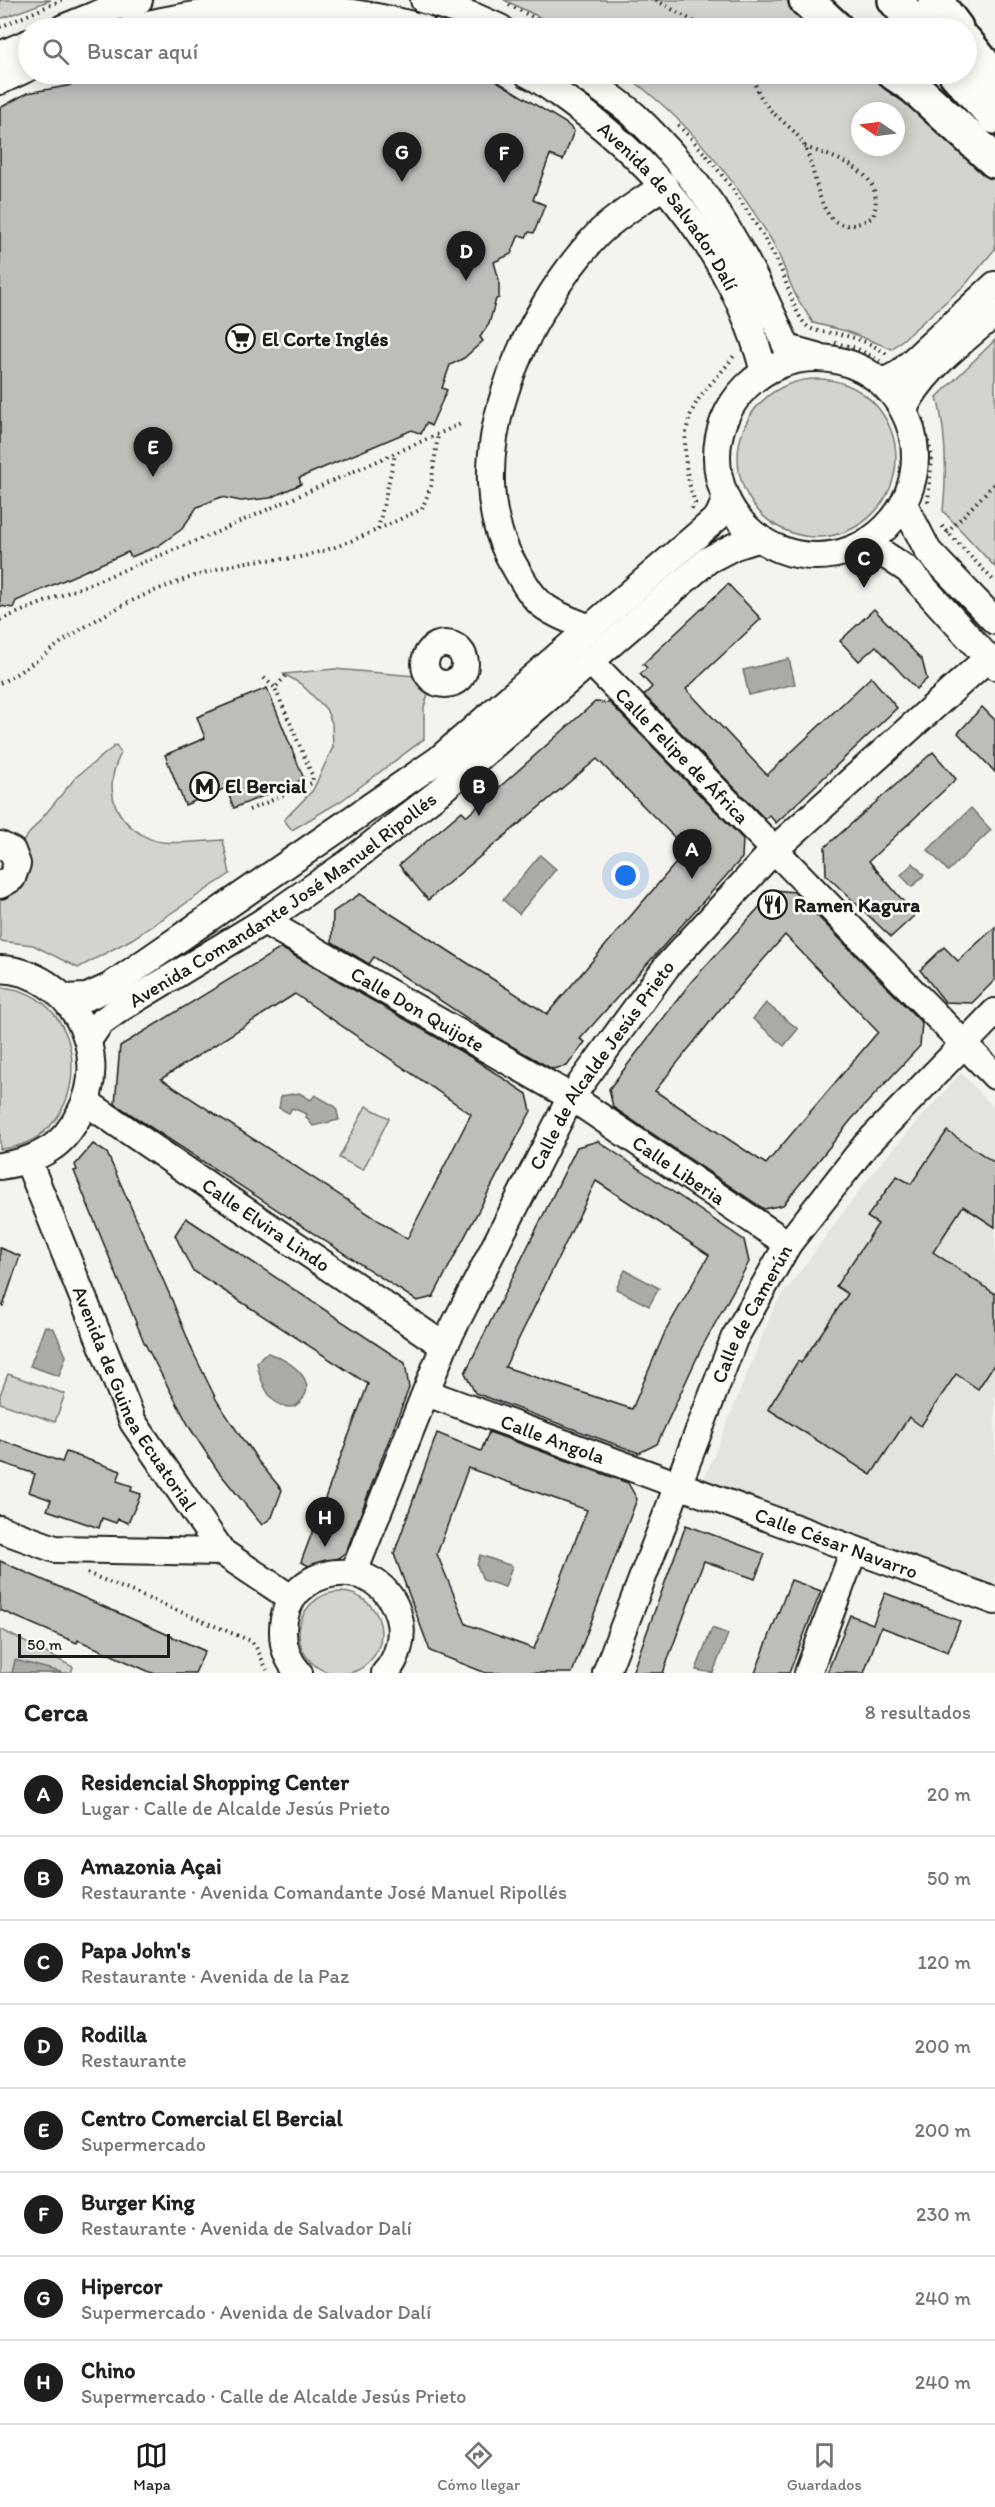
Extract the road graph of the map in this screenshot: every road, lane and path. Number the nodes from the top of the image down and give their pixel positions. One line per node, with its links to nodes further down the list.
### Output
1 (62, 0): 9 (path)
2 (139, 0): 10 (street)
3 (424, 0): 13 (street)
4 (656, 0): 15 (path)
5 (806, 0): 16 (highway)
6 (895, 0): 17 (highway)
7 (934, 0): 18 (highway)
8 (501, 2): 14 (path)
9 (21, 18)
10 (88, 18)
11 (171, 18): 12 (street)
12 (378, 18)
13 (478, 18)
14 (537, 18)
15 (690, 18)
16 (825, 18)
17 (910, 18)
18 (948, 18)
19 (18, 19): 20 (path)
20 (0, 27)
21 (18, 47): 22 (street)
22 (0, 55)
23 (977, 56): 25 (highway)
24 (18, 73): 26 (street)
25 (995, 78)
26 (0, 81)
27 (531, 84): 35 (street, Avenida de Salvador Dalí)
28 (592, 84): 38 (street, Avenida de Salvador Dalí)
29 (755, 84): 33 (path)
30 (910, 84): 34 (highway)
31 (965, 84): 32 (highway)
32 (995, 117)
33 (805, 147): 33 (path)
34 (995, 161)
35 (664, 185): 40 (street, Avenida de Salvador Dalí); 55 (street)
36 (995, 285): 41 (street)
37 (995, 313): 41 (street)
38 (824, 349): 40 (street); 41 (street); 41 (path)
39 (737, 350): 47 (path)
40 (764, 372): 45 (street)
41 (899, 389): 46 (street); 46 (path)
42 (463, 423): 43 (path)
43 (438, 434): 44 (path); 49 (path)
44 (395, 453): 49 (path); 53 (path)
45 (726, 499): 50 (street); 55 (street, Avenida Comandante José Manuel Ripollés)
46 (916, 504): 51 (street); 54 (street)
47 (690, 512)
48 (940, 524): 52 (path)
49 (378, 529): 60 (path)
50 (760, 538): 51 (street); 56 (street, Avenida Comandante José Manuel Ripollés)
51 (867, 543): 57 (street)
52 (995, 582)
53 (0, 620)
54 (995, 621)
55 (591, 628): 68 (street, Avenida Comandante José Manuel Ripollés)
56 (590, 661): 64 (street, Calle Felipe de África); 66 (street, Avenida Comandante José Manuel Ripollés)
57 (991, 662): 64 (street, Calle de Alcalde Jesús Prieto)
58 (288, 673): 61 (path)
59 (264, 678): 61 (path)
60 (0, 683)
61 (275, 688): 62 (path)
62 (249, 810)
63 (0, 845): 65 (street)
64 (775, 849): 71 (street, Calle Felipe de África); 73 (street, Calle de Alcalde Jesús Prieto)
65 (0, 885)
66 (264, 921): 70 (street, Avenida Comandante José Manuel Ripollés); 73 (street, Calle Don Quijote)
67 (0, 969): 68 (street)
68 (65, 998): 70 (street)
69 (995, 1012): 71 (street, Calle de Camerún)
70 (88, 1039): 74 (street)
71 (964, 1042): 72 (street, Calle Felipe de África); 77 (street, Calle de Camerún)
72 (995, 1076)
73 (571, 1096): 77 (street, Calle Liberia); 78 (street, Calle de Alcalde Jesús Prieto)
74 (86, 1102): 75 (street); 78 (street, Calle Elvira Lindo)
75 (28, 1161): 76 (street); 83 (street, Avenida de Guinea Ecuatorial)
76 (0, 1166)
77 (788, 1244): 80 (street, Calle de Camerún)
78 (444, 1346): 79 (street, Calle de Alcalde Jesús Prieto)
79 (427, 1392): 80 (street, Calle Angola); 85 (street, Calle de Alcalde Jesús Prieto)
80 (677, 1486): 82 (street, Calle César Navarro); 91 (street, Calle de Camerún)
81 (0, 1529): 83 (street)
82 (854, 1550): 87 (street, Calle César Navarro); 92 (street)
83 (222, 1552): 86 (street, Avenida de Guinea Ecuatorial)
84 (76, 1569): 89 (path)
85 (354, 1572): 86 (street); 88 (street)
86 (291, 1598): 90 (street)
87 (995, 1601)
88 (395, 1671)
89 (269, 1673)
90 (299, 1673)
91 (606, 1673)
92 (808, 1673)

